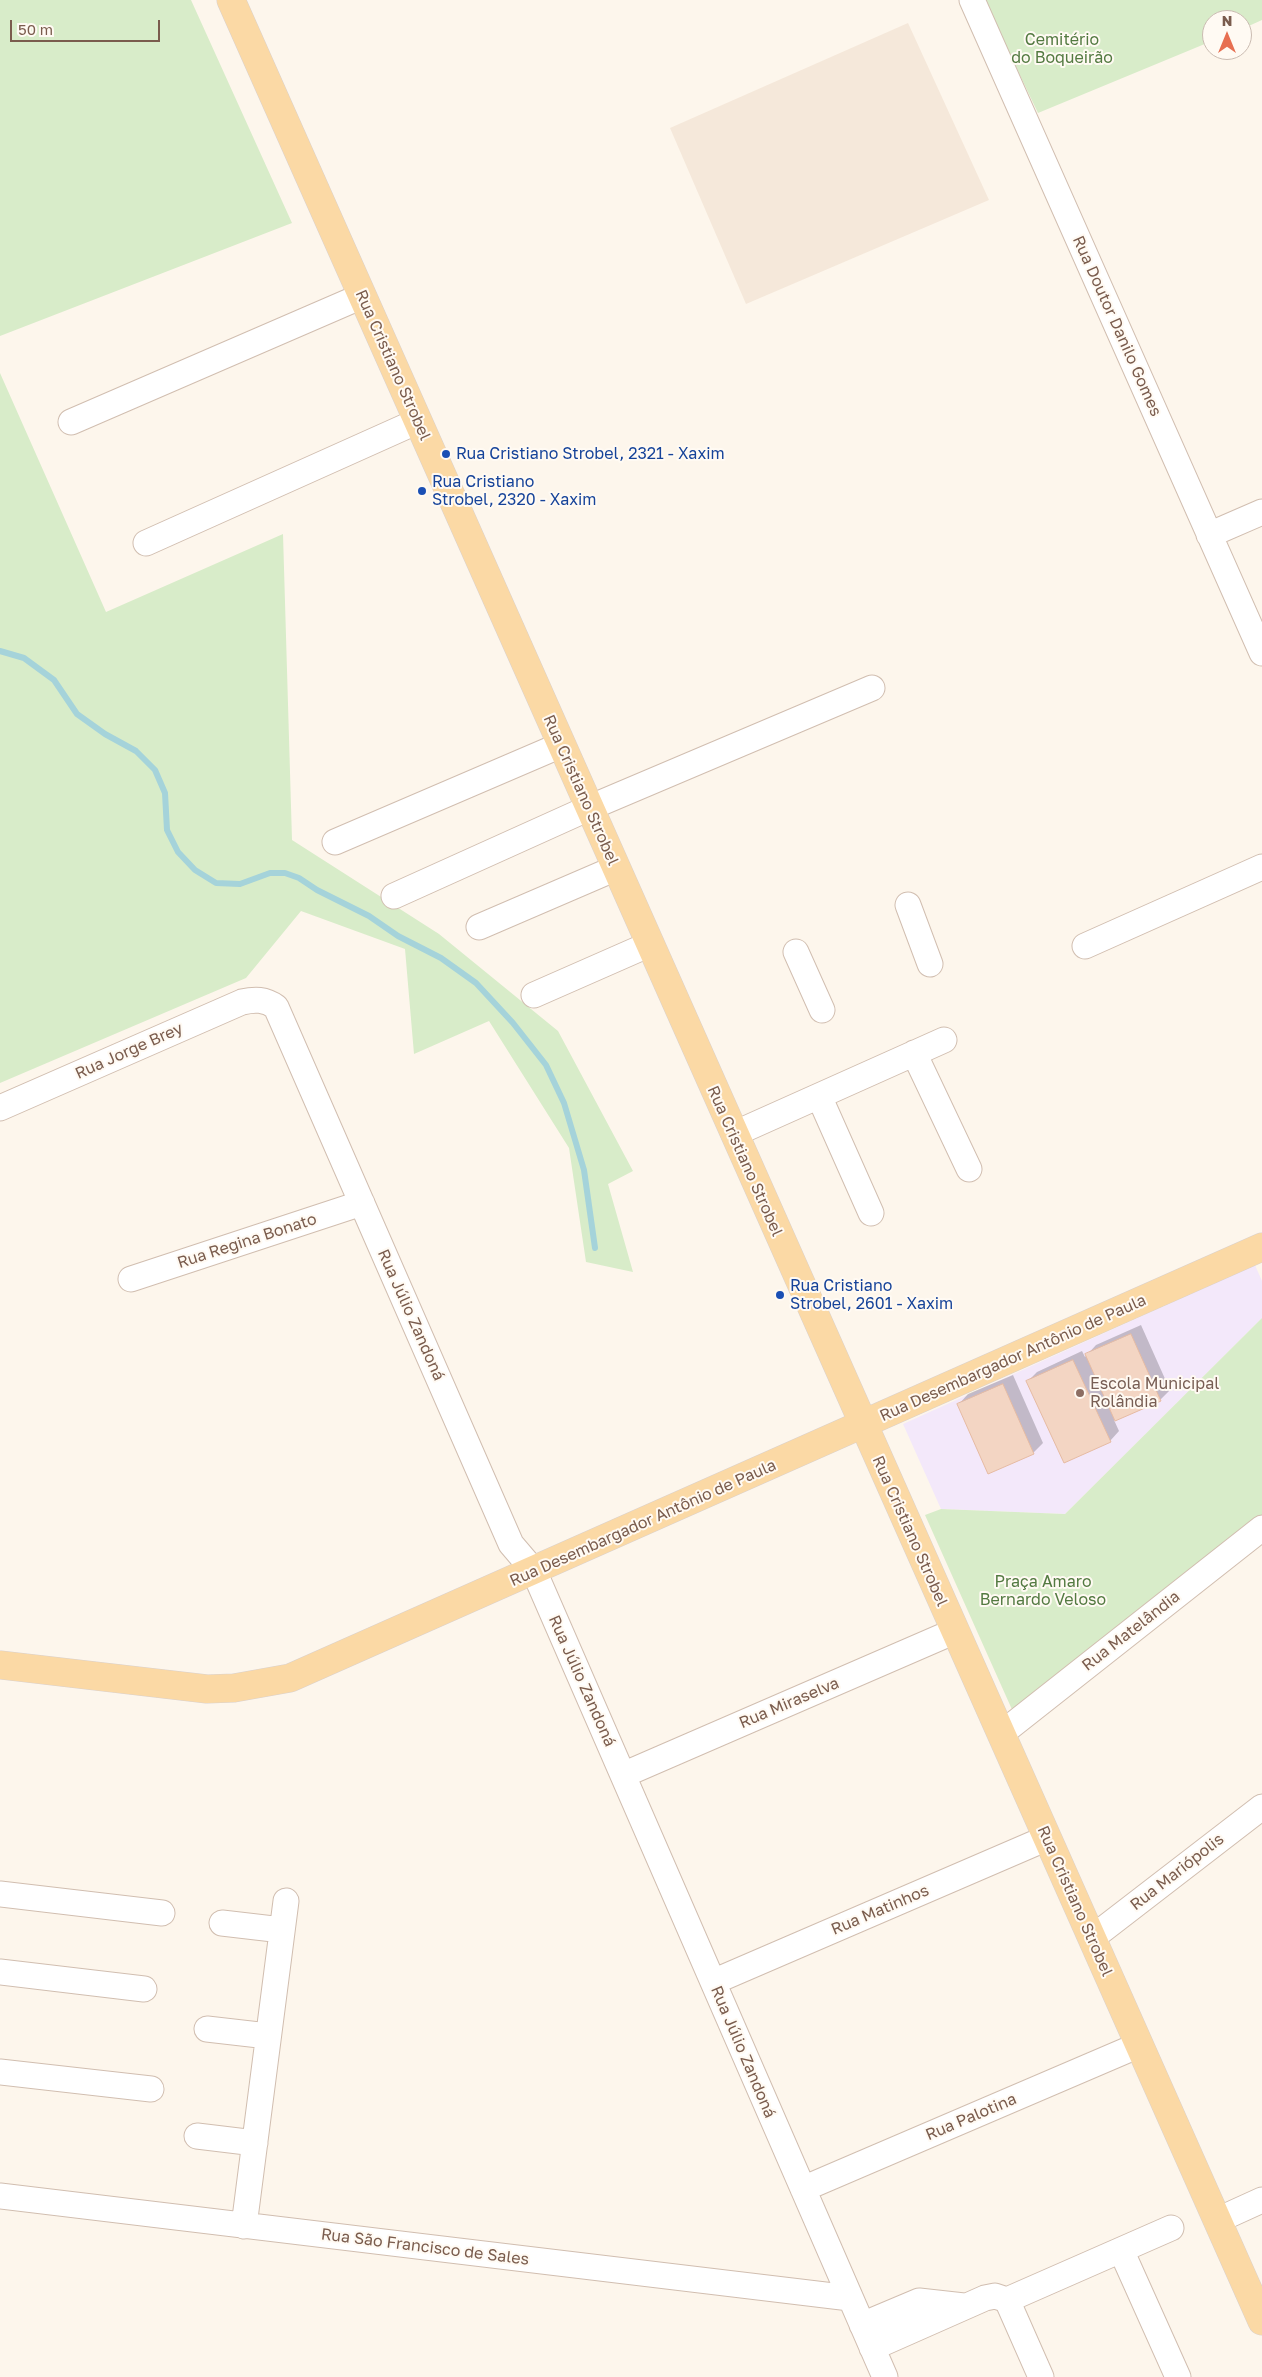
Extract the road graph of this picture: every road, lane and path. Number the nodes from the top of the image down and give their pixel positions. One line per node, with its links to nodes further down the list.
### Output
1 (231, 0): 3 (main road, Rua Cristiano Strobel)
2 (972, 0): 7 (street, Rua Doutor Danilo Gomes)
3 (362, 296): 4 (main road, Rua Cristiano Strobel); 5 (street)
4 (418, 420): 8 (street); 11 (main road, Rua Cristiano Strobel)
5 (71, 422)
6 (1262, 512): 7 (street)
7 (1209, 535): 9 (street, Rua Doutor Danilo Gomes)
8 (146, 543)
9 (1262, 653)
10 (872, 688): 12 (street)
11 (561, 745): 12 (main road, Rua Cristiano Strobel); 13 (street)
12 (589, 808): 15 (main road, Rua Cristiano Strobel); 16 (street)
13 (335, 842)
14 (1262, 867): 20 (street)
15 (616, 868): 18 (street); 19 (main road, Rua Cristiano Strobel)
16 (394, 896)
17 (908, 905): 22 (street)
18 (479, 927)
19 (650, 944): 23 (street); 30 (main road, Rua Cristiano Strobel)
20 (1085, 946)
21 (796, 952): 25 (street)
22 (930, 964)
23 (534, 996)
24 (260, 1000): 29 (street, Rua Jorge Brey); 32 (street, Rua Júlio Zandoná)
25 (822, 1010)
26 (944, 1040): 27 (street)
27 (914, 1053): 28 (street); 31 (street)
28 (819, 1096): 30 (street); 33 (street)
29 (0, 1108)
30 (734, 1134): 36 (main road, Rua Cristiano Strobel)
31 (969, 1169)
32 (362, 1204): 35 (street, Rua Regina Bonato); 38 (street, Rua Júlio Zandoná)
33 (871, 1213)
34 (1262, 1247): 36 (main road, Rua Desembargador Antônio de Paula)
35 (131, 1279)
36 (863, 1425): 38 (main road, Rua Desembargador Antônio de Paula); 39 (main road, Rua Cristiano Strobel)
37 (1262, 1528): 41 (street, Rua Matelândia)
38 (534, 1571): 40 (main road, Rua Desembargador Antônio de Paula); 42 (street, Rua Júlio Zandoná)
39 (955, 1631): 41 (main road, Rua Cristiano Strobel); 42 (street, Rua Miraselva)
40 (0, 1665)
41 (1000, 1734): 44 (main road, Rua Cristiano Strobel)
42 (623, 1775): 52 (street, Rua Júlio Zandoná)
43 (1262, 1807): 50 (street, Rua Mariópolis)
44 (1047, 1838): 50 (main road, Rua Cristiano Strobel); 52 (street, Rua Matinhos)
45 (0, 1894): 47 (street)
46 (286, 1901): 49 (street)
47 (162, 1913)
48 (222, 1922): 49 (street)
49 (282, 1930): 55 (street)
50 (1092, 1938): 56 (main road, Rua Cristiano Strobel)
51 (0, 1972): 53 (street)
52 (713, 1982): 61 (street, Rua Júlio Zandoná)
53 (144, 1989)
54 (207, 2029): 55 (street)
55 (268, 2036): 60 (street)
56 (1139, 2045): 61 (street, Rua Palotina); 64 (main road, Rua Cristiano Strobel)
57 (0, 2072): 58 (street)
58 (151, 2089)
59 (197, 2136): 60 (street)
60 (255, 2143): 65 (street)
61 (803, 2189): 68 (street, Rua Júlio Zandoná)
62 (0, 2196): 65 (street, Rua São Francisco de Sales)
63 (1262, 2200): 64 (street)
64 (1218, 2220): 71 (main road, Rua Cristiano Strobel)
65 (244, 2226): 68 (street, Rua São Francisco de Sales)
66 (1171, 2228): 67 (street)
67 (1121, 2250): 69 (street); 76 (street)
68 (850, 2298): 72 (street, Rua Júlio Zandoná)
69 (1007, 2300): 70 (street); 75 (street)
70 (964, 2306): 72 (street); 73 (street)
71 (1262, 2320)
72 (862, 2325): 73 (street, Rua Júlio Zandoná)
73 (872, 2348): 74 (street, Rua Júlio Zandoná)
74 (885, 2377)
75 (1041, 2377)
76 (1178, 2377)

